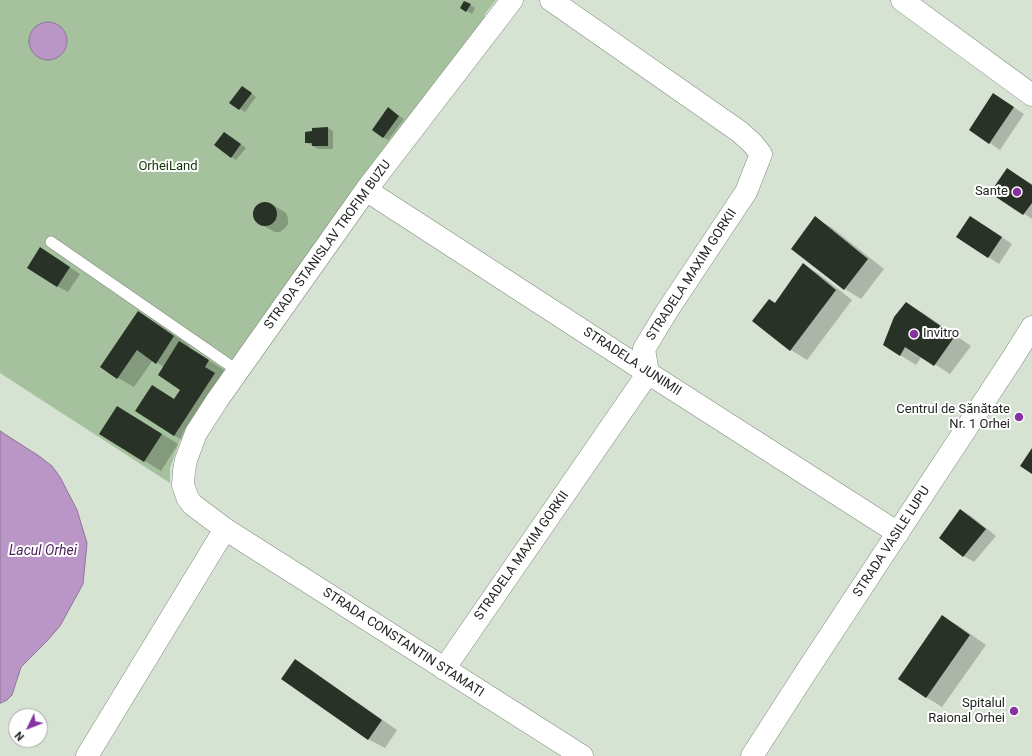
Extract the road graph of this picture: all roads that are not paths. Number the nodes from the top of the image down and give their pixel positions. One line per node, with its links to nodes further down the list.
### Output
1 (551, 0): 9 (street, STRADELA MAXIM GORKII)
2 (902, 0): 4 (street)
3 (508, 1): 5 (street, STRADA STANISLAV TROFIM BUZU)
4 (1032, 96)
5 (366, 190): 8 (street, STRADA STANISLAV TROFIM BUZU); 9 (street, STRADELA JUNIMII)
6 (51, 242): 8 (lane)
7 (1032, 327): 12 (street, STRADA VASILE LUPU)
8 (238, 371): 10 (street, STRADA STANISLAV TROFIM BUZU)
9 (648, 373): 12 (street, STRADELA JUNIMII); 13 (street, STRADELA MAXIM GORKII)
10 (193, 505): 11 (street, STRADA CONSTANTIN STAMATI)
11 (225, 529): 13 (street, STRADA CONSTANTIN STAMATI); 14 (street)
12 (898, 533): 16 (street, STRADA VASILE LUPU)
13 (444, 669): 15 (street, STRADA CONSTANTIN STAMATI)
14 (87, 756)
15 (582, 756)
16 (752, 756)

